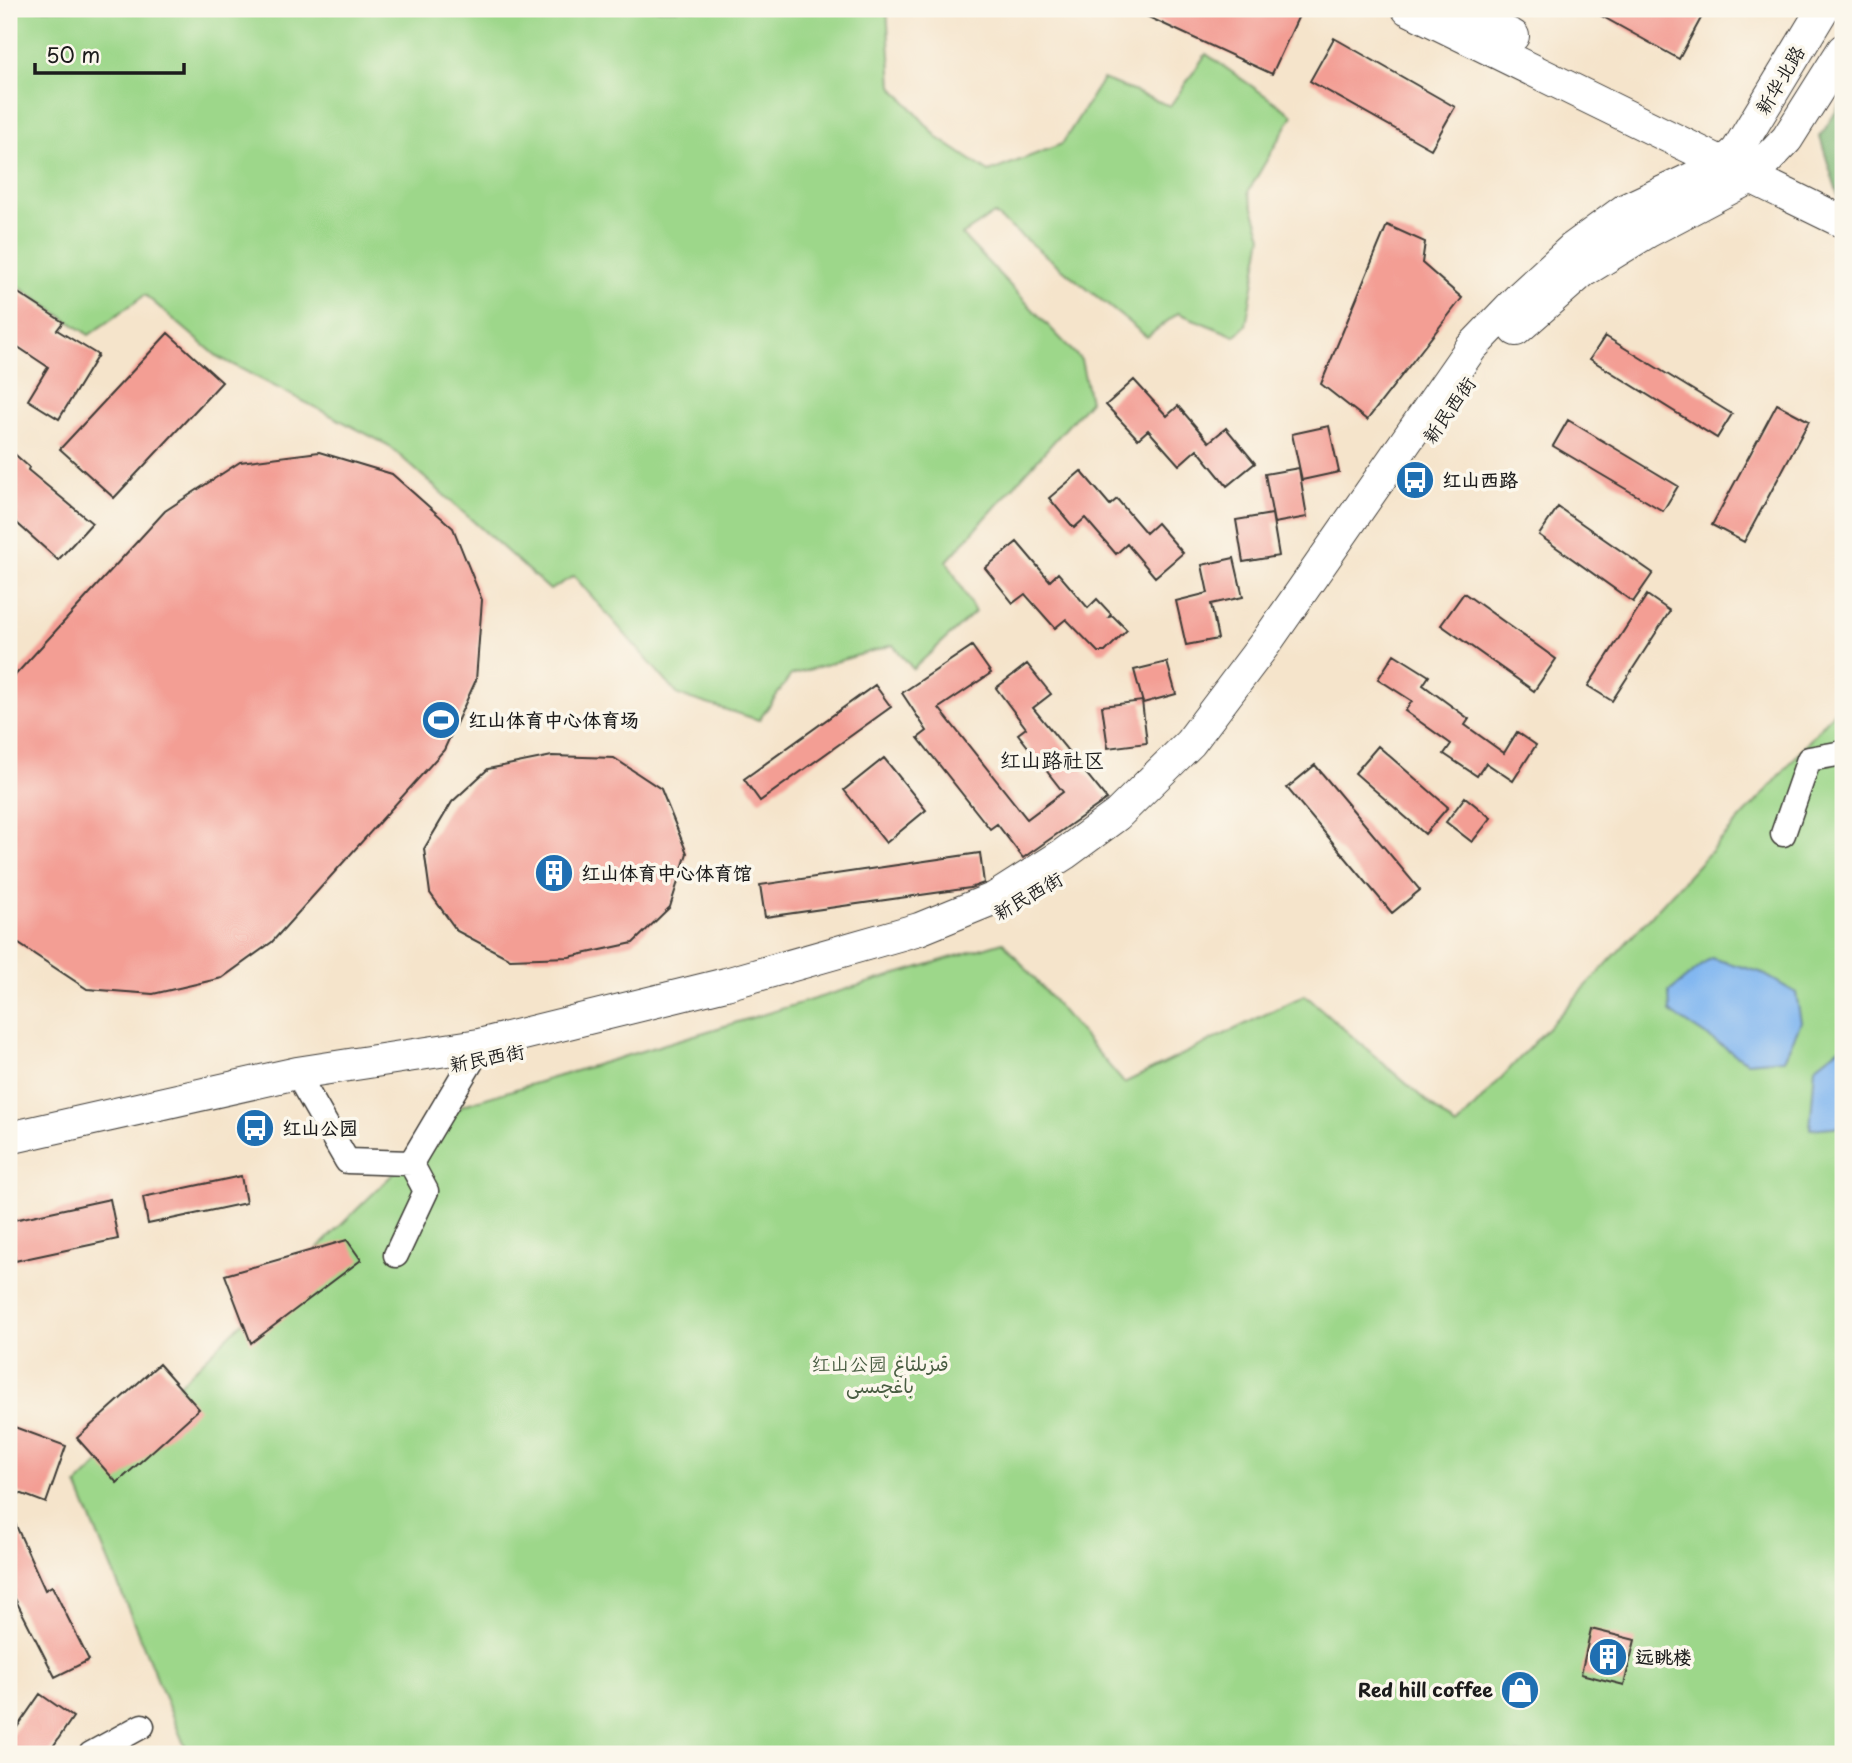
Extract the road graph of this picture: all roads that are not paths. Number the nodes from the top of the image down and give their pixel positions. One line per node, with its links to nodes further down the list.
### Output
1 (1408, 9): 5 (main road)
2 (1458, 9): 5 (main road)
3 (1823, 9): 5 (main road, 新华北路)
4 (1843, 50): 5 (main road, 新华北路)
5 (1744, 164): 6 (main road); 7 (main road); 10 (main road, 新民西街); 12 (main road, 新民西街)
6 (1843, 208)
7 (1843, 222)
8 (1843, 753): 9 (street)
9 (1783, 834)
10 (471, 1062): 11 (main road, 新民西街); 14 (street)
11 (305, 1088): 13 (main road, 新民西街); 14 (street)
12 (9, 1138)
13 (9, 1157)
14 (411, 1163): 15 (street)
15 (396, 1255)
16 (142, 1727): 17 (street)
17 (91, 1754)

